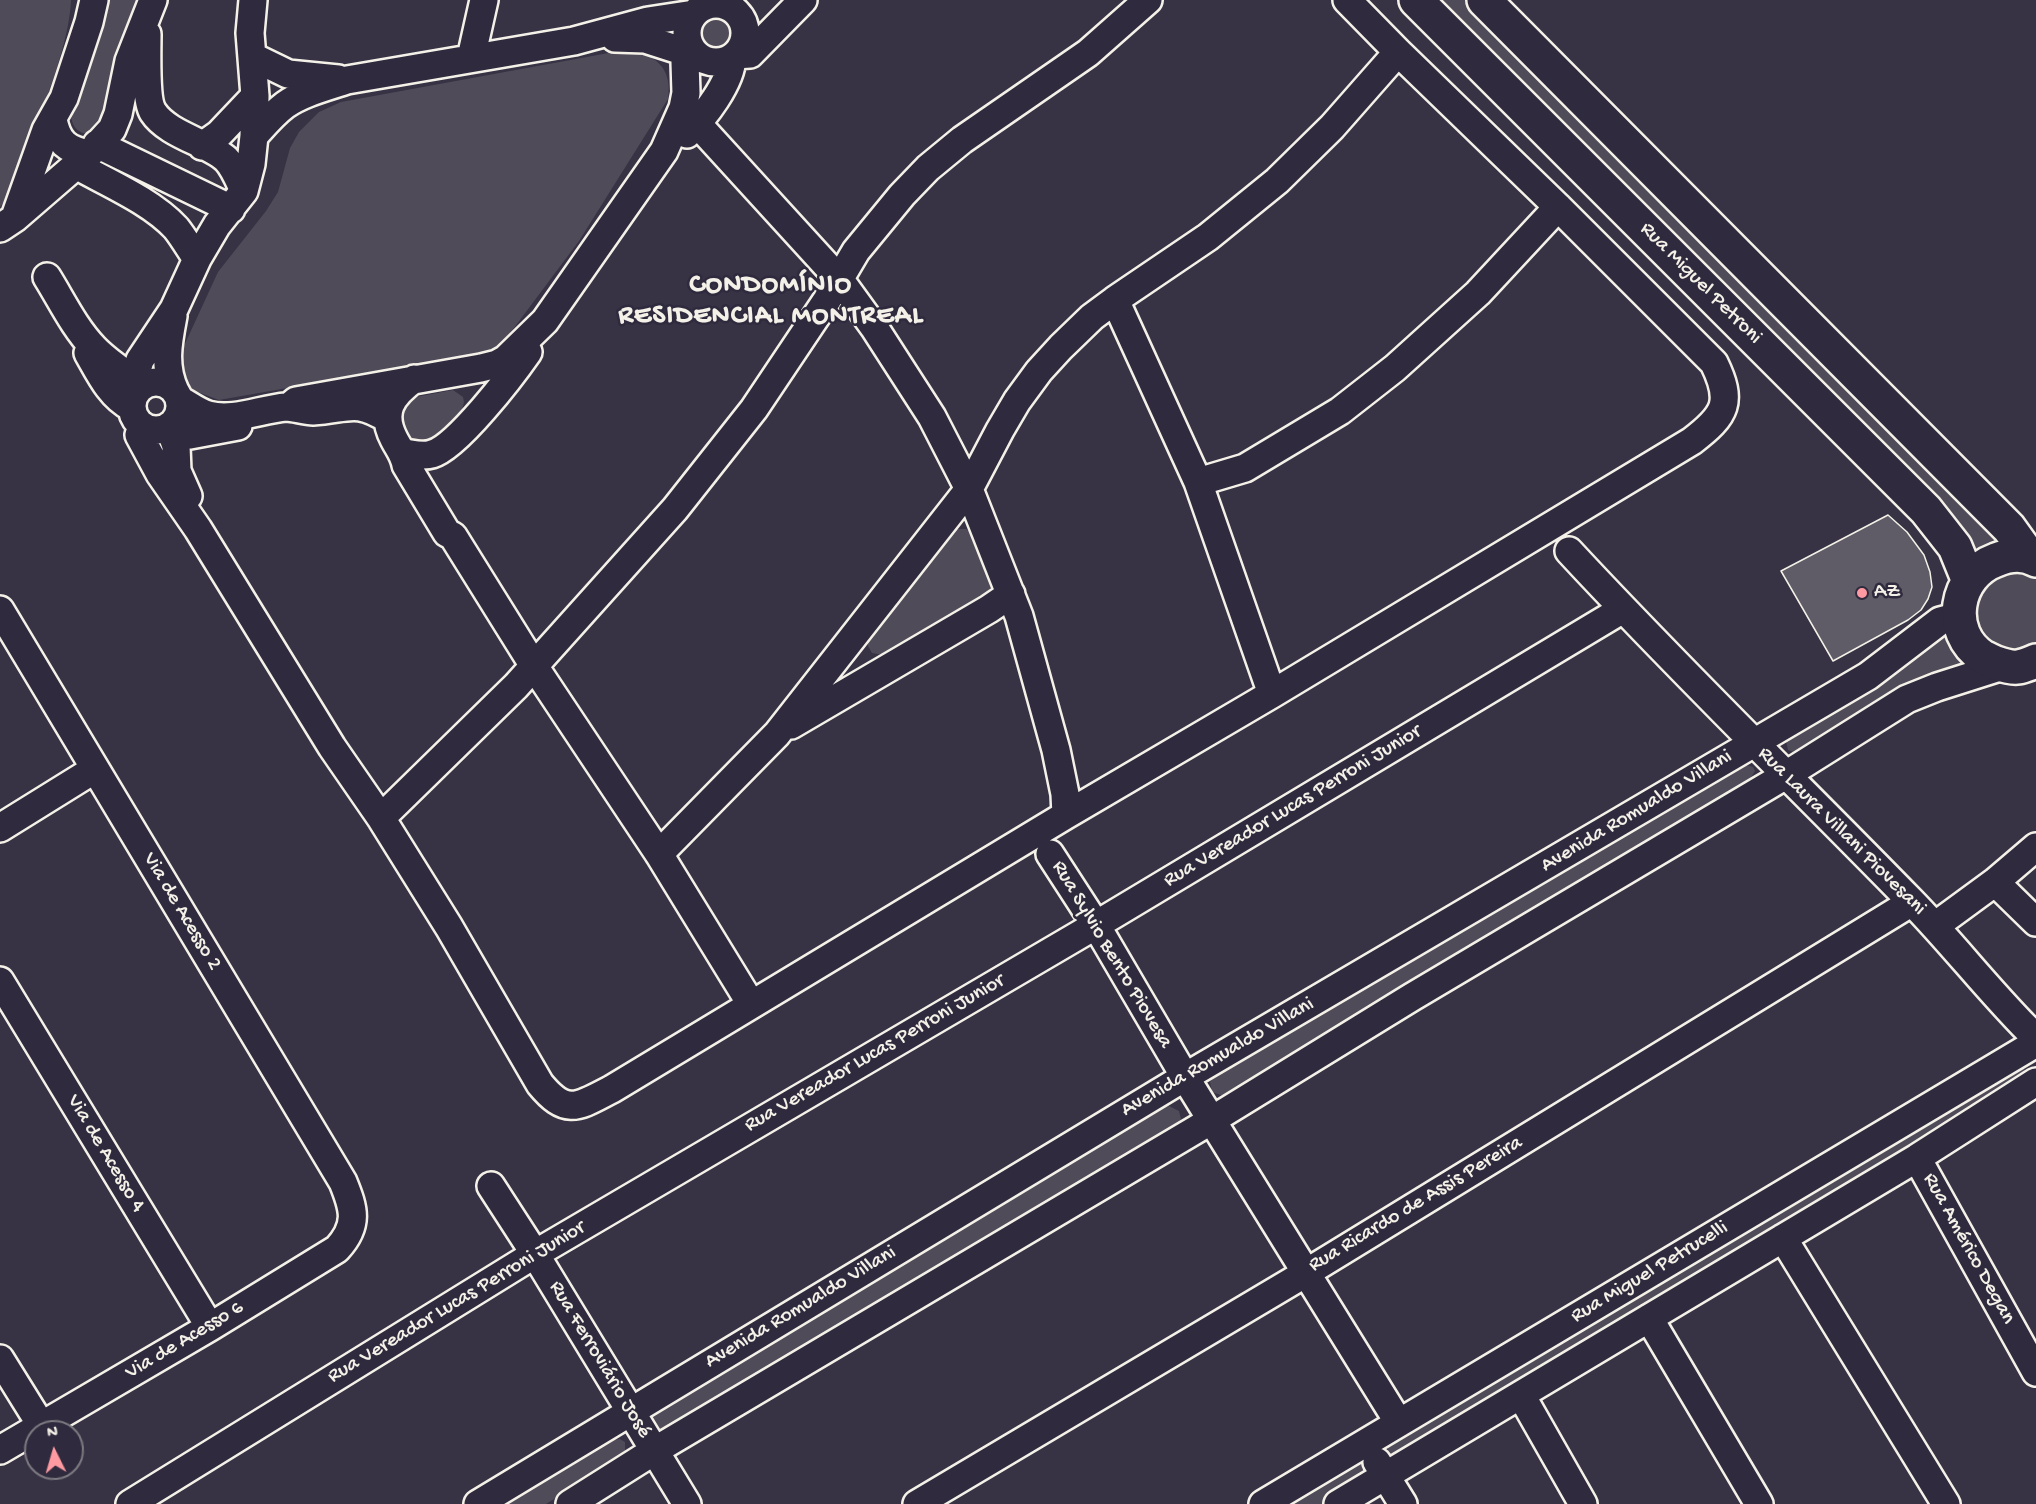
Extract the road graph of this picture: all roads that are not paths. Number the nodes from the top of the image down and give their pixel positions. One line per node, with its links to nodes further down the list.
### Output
1 (94, 0): 21 (street)
2 (253, 0): 16 (street)
3 (484, 0): 17 (street)
4 (803, 0): 15 (street)
5 (1148, 0): 30 (street)
6 (1347, 0): 14 (street)
7 (1416, 0): 50 (main road, Rua Miguel Petroni)
8 (1484, 0): 49 (main road)
9 (734, 5): 11 (street); 15 (street)
10 (150, 9): 23 (street); 24 (street)
11 (697, 9): 12 (street); 13 (street)
12 (574, 41): 13 (street); 17 (street)
13 (690, 47): 15 (street); 20 (street)
14 (1398, 52): 26 (street); 31 (street)
15 (734, 56): 20 (street)
16 (254, 57): 18 (street); 19 (street)
17 (471, 58): 18 (street)
18 (347, 80): 22 (street)
19 (255, 96): 22 (street); 23 (street)
20 (691, 115): 30 (street); 33 (street)
21 (53, 119): 24 (street); 27 (street)
22 (254, 135): 25 (street)
23 (202, 146): 25 (street)
24 (88, 154): 25 (street); 27 (street); 28 (street)
25 (237, 200): 28 (street)
26 (1558, 207): 44 (street); 57 (street)
27 (7, 223)
28 (197, 259): 32 (street)
29 (47, 277): 34 (street)
30 (840, 280): 45 (street); 55 (street)
31 (1115, 300): 44 (street); 45 (street)
32 (174, 309): 35 (street); 39 (street)
33 (545, 321): 36 (street); 41 (street)
34 (86, 339): 35 (street); 37 (street)
35 (146, 350): 37 (street)
36 (426, 378): 38 (street); 40 (street); 41 (street)
37 (138, 407): 39 (street); 39 (street); 46 (street)
38 (289, 407): 39 (street); 40 (street)
39 (174, 410): 46 (street)
40 (388, 419): 43 (street)
41 (470, 422): 42 (street)
42 (438, 451): 43 (street); 47 (street)
43 (404, 453): 47 (street)
44 (1198, 482): 57 (street)
45 (969, 489): 51 (street); 58 (street)
46 (198, 529): 63 (street)
47 (453, 536): 55 (street)
48 (1569, 551): 52 (street, Rua Laura Villani Piovesani)
49 (2033, 558): 50 (main road)
50 (1968, 579): 54 (main road)
51 (1011, 594): 58 (street); 62 (street)
52 (1623, 609): 59 (street, Rua Laura Villani Piovesani); 71 (street, Rua Vereador Lucas Perroni Junior)
53 (0, 610): 60 (street, Via de Acesso 2)
54 (1959, 616): 56 (main road); 59 (street, Avenida Romualdo Villani)
55 (534, 666): 63 (street); 66 (street)
56 (2023, 668): 61 (street, Avenida Romualdo Villani)
57 (1272, 694): 62 (street)
58 (777, 734): 66 (street)
59 (1753, 743): 61 (street, Rua Laura Villani Piovesani); 77 (street, Avenida Romualdo Villani)
60 (95, 769): 64 (street); 82 (street, Via de Acesso 2)
61 (1786, 775): 69 (street, Rua Laura Villani Piovesani); 79 (street, Avenida Romualdo Villani)
62 (1066, 815): 74 (street)
63 (381, 818): 74 (street)
64 (0, 828)
65 (2036, 848): 68 (street)
66 (659, 854): 74 (street)
67 (1050, 854): 71 (street, Rua Sylvio Bento Piovesa)
68 (1995, 882): 70 (street); 72 (street)
69 (1912, 902): 72 (street, Rua Laura Villani Piovesani); 85 (street, Rua Ricardo de Assis Pereira)
70 (2036, 922)
71 (1096, 925): 77 (street, Rua Sylvio Bento Piovesa); 84 (street, Rua Vereador Lucas Perroni Junior)
72 (1935, 927): 75 (street, Rua Laura Villani Piovesani)
73 (0, 981): 87 (street, Via de Acesso 4)
74 (751, 1004)
75 (2036, 1038)
76 (2036, 1043): 94 (street, Rua Miguel Petrucelli)
77 (1185, 1077): 79 (street, Rua Sylvio Bento Piovesa); 91 (street, Avenida Romualdo Villani)
78 (2036, 1082): 80 (street, Rua Miguel Petrucelli)
79 (1212, 1120): 85 (street, Rua Sylvio Bento Piovesa); 98 (street, Avenida Romualdo Villani)
80 (1917, 1158): 83 (street, Rua Miguel Petrucelli); 89 (street, Rua Américo Degan)
81 (491, 1186): 84 (street, Rua Ferroviário José)
82 (353, 1217): 87 (street, Via de Acesso 6)
83 (1784, 1238): 86 (street, Rua Miguel Petrucelli); 110 (street)
84 (535, 1254): 91 (street, Rua Ferroviário José); 100 (street, Rua Vereador Lucas Perroni Junior)
85 (1306, 1273): 94 (street, Rua Sylvio Bento Piovesa); 104 (street, Rua Ricardo de Assis Pereira)
86 (1649, 1318): 90 (street, Rua Miguel Petrucelli); 109 (street)
87 (210, 1326): 93 (street, Via de Acesso 6)
88 (0, 1359): 92 (street)
89 (2036, 1372)
90 (1521, 1395): 99 (street, Rua Miguel Petrucelli); 108 (street)
91 (630, 1410): 98 (street, Rua Ferroviário José); 101 (street, Avenida Romualdo Villani)
92 (38, 1420)
93 (50, 1420)
94 (1399, 1423): 96 (street, Rua Miguel Petrucelli)
95 (24, 1435): 97 (street, Via de Acesso 6)
96 (1365, 1443): 99 (street); 105 (street, Rua Miguel Petrucelli)
97 (0, 1450)
98 (654, 1452): 102 (street, Avenida Romualdo Villani); 103 (street, Rua Ferroviário José)
99 (1386, 1475): 106 (street, Rua Miguel Petrucelli); 107 (street)
100 (130, 1504)
101 (478, 1504)
102 (570, 1504)
103 (687, 1504)
104 (917, 1504)
105 (1263, 1504)
106 (1338, 1504)
107 (1403, 1504)
108 (1583, 1504)
109 (1759, 1504)
110 (1946, 1504)

